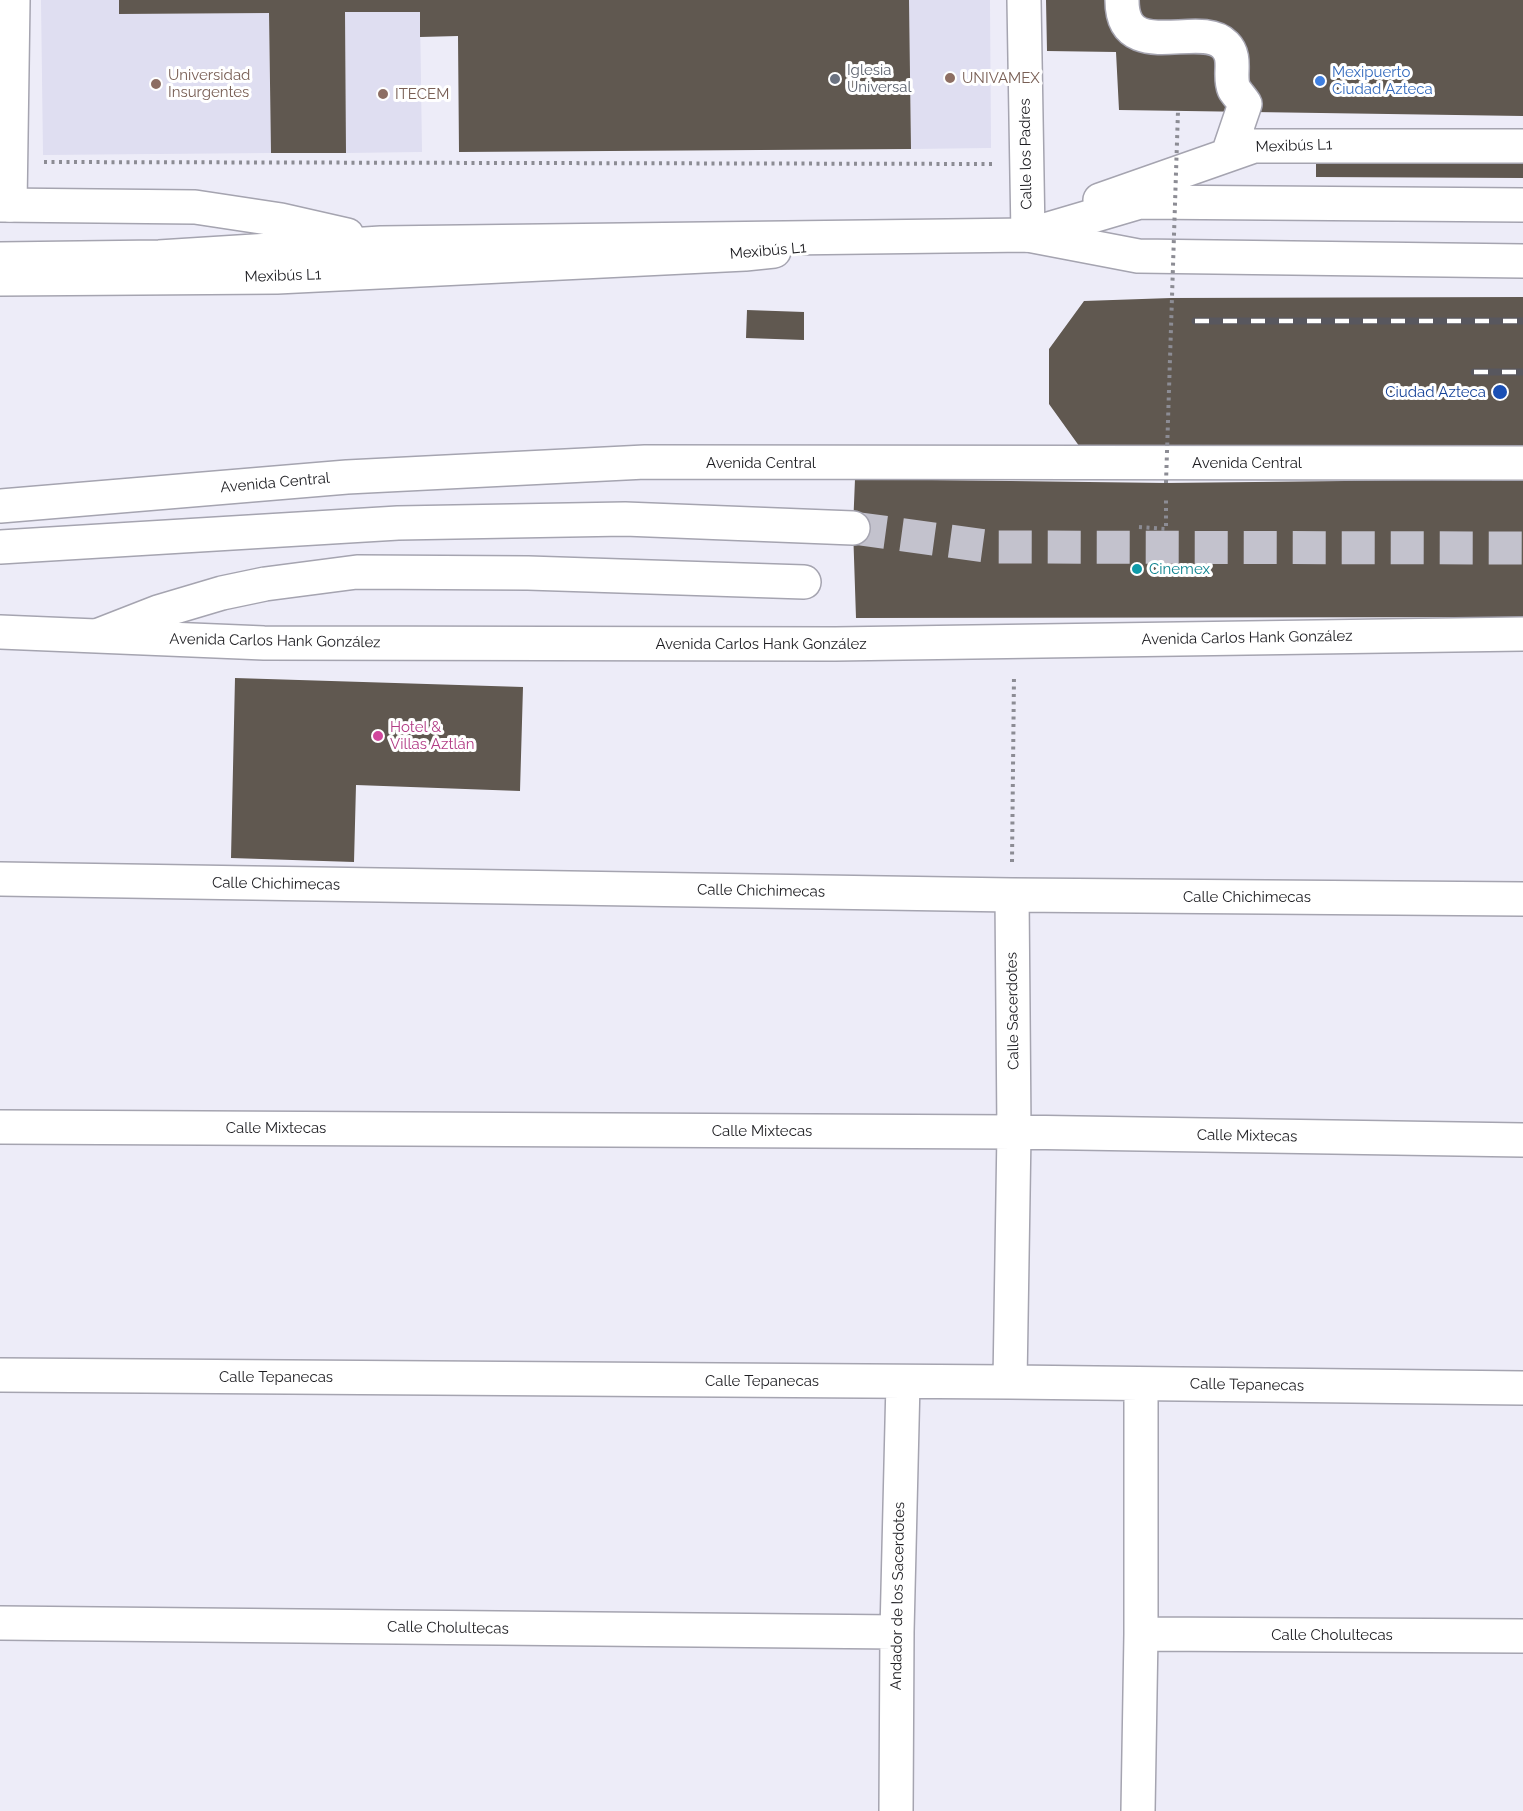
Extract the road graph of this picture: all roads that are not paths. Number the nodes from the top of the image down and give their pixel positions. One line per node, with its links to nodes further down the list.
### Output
1 (13, 0): 4 (main road)
2 (1024, 0): 9 (main road, Calle los Padres)
3 (1122, 0): 6 (main road)
4 (6, 42): 7 (main road)
5 (1523, 146): 6 (main road, Mexibús L1)
6 (1228, 154): 9 (main road, Mexibús L1)
7 (5, 205): 11 (main road)
8 (1523, 205): 9 (main road)
9 (1028, 229): 10 (main road); 13 (main road)
10 (909, 237): 11 (main road); 14 (main road, Mexibús L1)
11 (381, 243): 12 (main road)
12 (0, 259)
13 (1523, 261)
14 (0, 279)
15 (1523, 463): 16 (main road, Avenida Central)
16 (0, 506)
17 (853, 528): 18 (main road)
18 (0, 548)
19 (804, 582): 22 (main road)
20 (0, 632): 22 (main road, Avenida Carlos Hank González)
21 (1523, 634): 22 (main road, Avenida Carlos Hank González)
22 (99, 635)
23 (0, 879): 24 (main road, Calle Chichimecas)
24 (1012, 895): 25 (main road, Calle Chichimecas); 27 (main road, Calle Sacerdotes)
25 (1523, 899)
26 (0, 1127): 27 (main road, Calle Mixtecas)
27 (1014, 1132): 28 (main road, Calle Mixtecas); 31 (main road, Calle Sacerdotes)
28 (1523, 1140)
29 (0, 1376): 30 (main road, Calle Tepanecas)
30 (903, 1382): 31 (main road, Calle Tepanecas); 35 (main road, Andador de los Sacerdotes)
31 (1010, 1382): 32 (main road, Calle Tepanecas)
32 (1141, 1384): 33 (main road, Calle Tepanecas); 36 (main road)
33 (1523, 1388)
34 (0, 1623): 35 (main road, Calle Cholultecas)
35 (897, 1632): 38 (main road, Andador de los Sacerdotes)
36 (1141, 1634): 37 (main road, Calle Cholultecas); 39 (main road)
37 (1523, 1636)
38 (896, 1811)
39 (1138, 1811)

